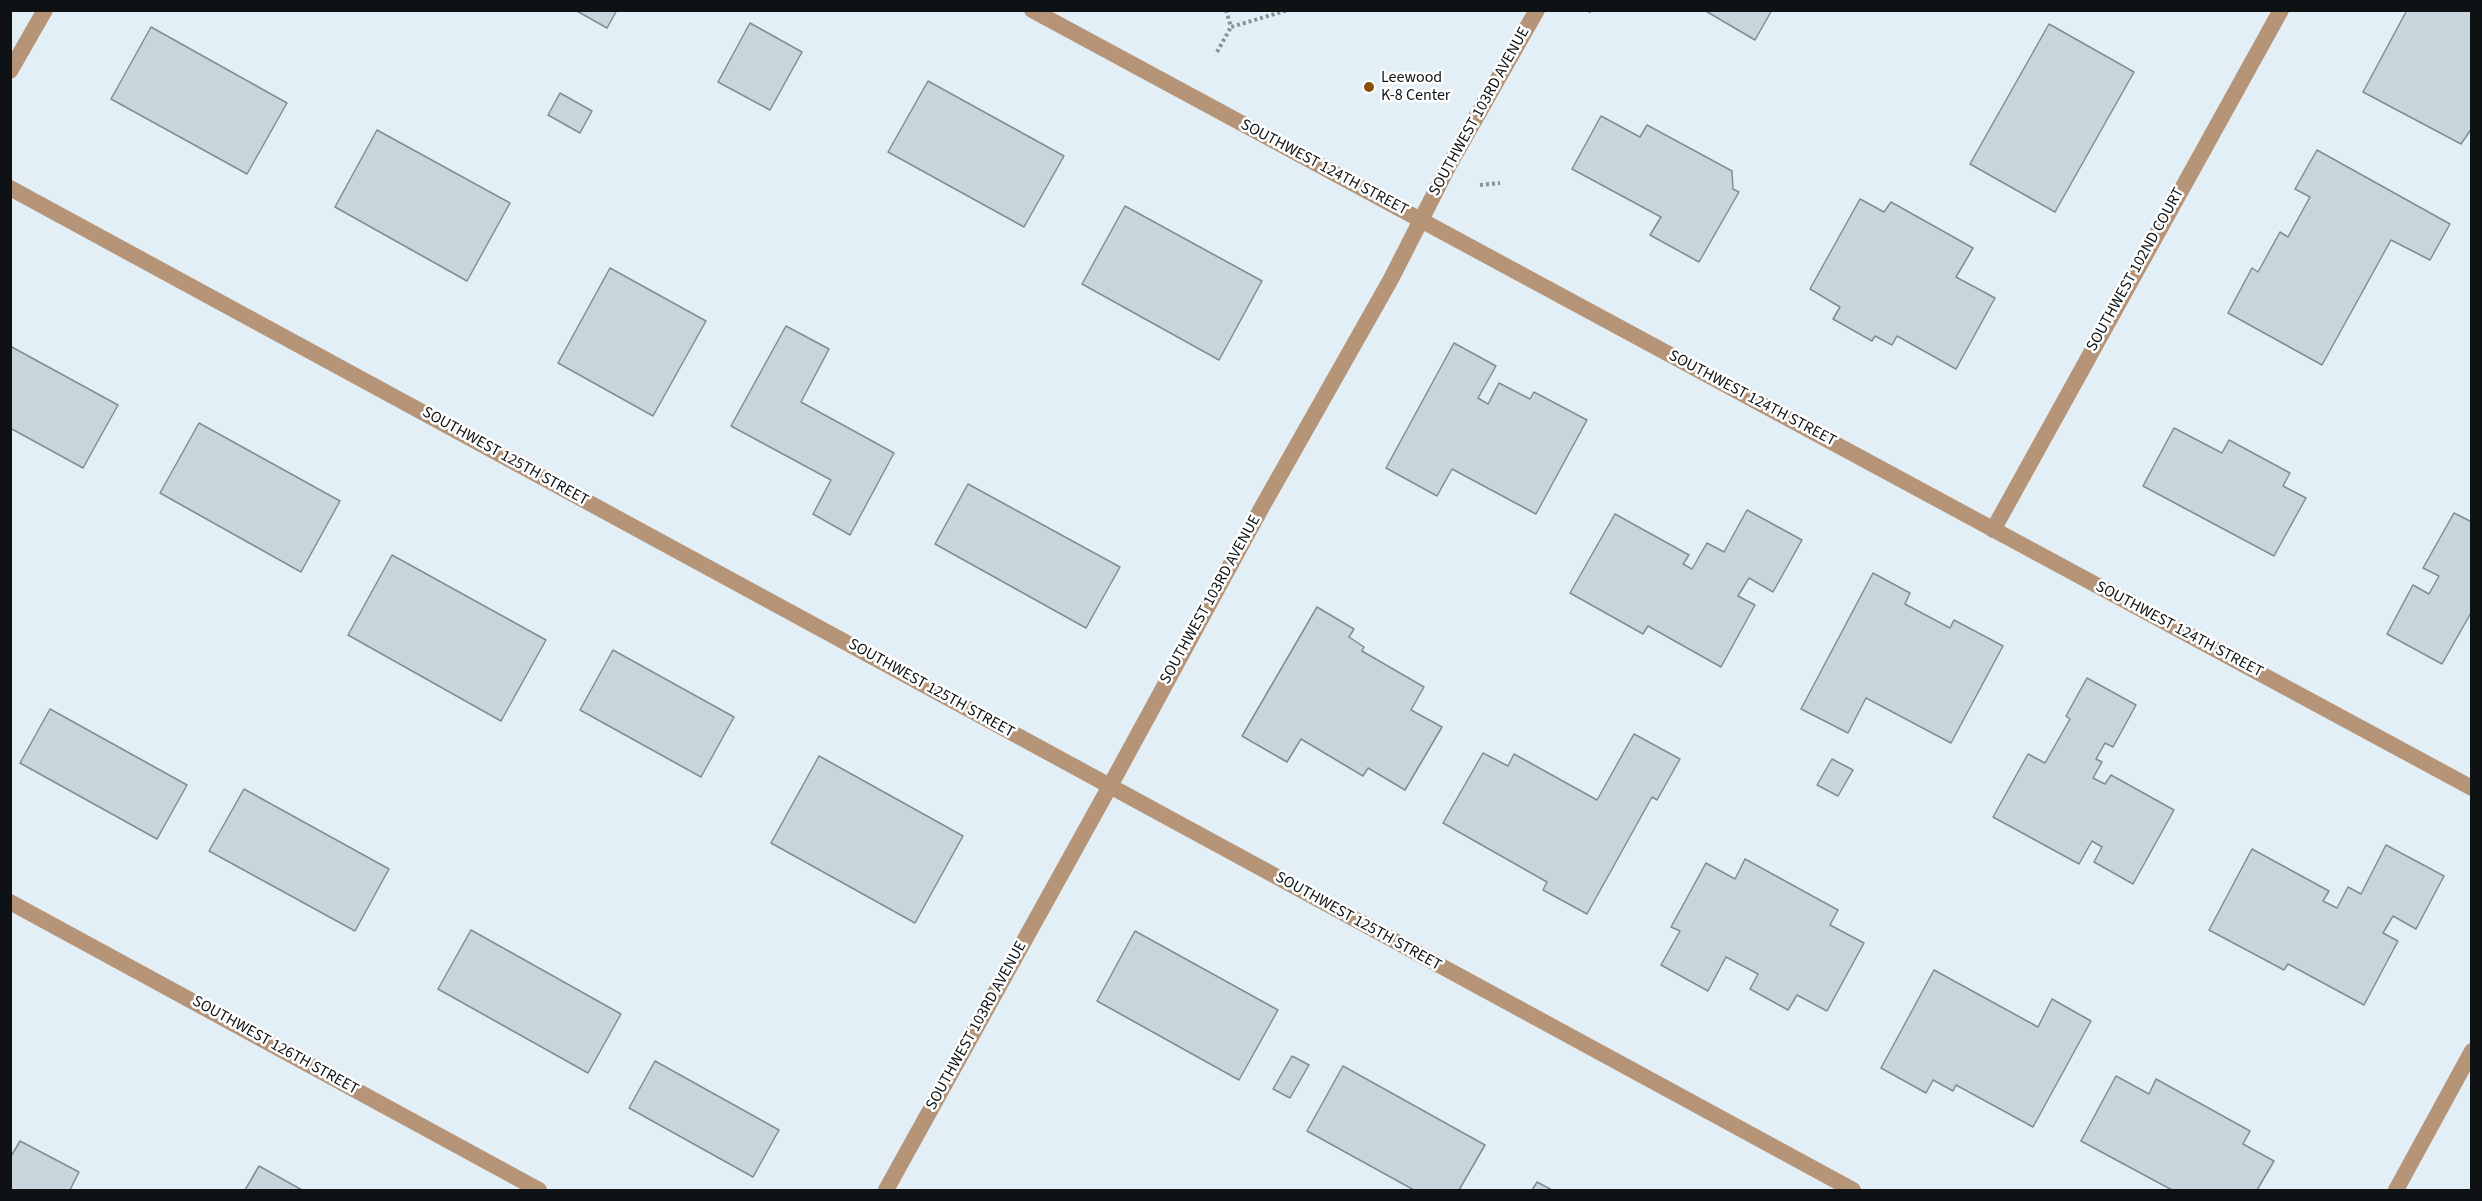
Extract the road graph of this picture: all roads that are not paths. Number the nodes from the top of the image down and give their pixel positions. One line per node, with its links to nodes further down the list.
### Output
1 (45, 10): 5 (street)
2 (1032, 10): 7 (street, SOUTHWEST 124TH STREET)
3 (1537, 10): 7 (street, SOUTHWEST 103RD AVENUE)
4 (2281, 10): 8 (street, SOUTHWEST 102ND COURT)
5 (10, 70)
6 (10, 188): 9 (street, SOUTHWEST 125TH STREET)
7 (1421, 221): 8 (street, SOUTHWEST 124TH STREET); 9 (street, SOUTHWEST 103RD AVENUE)
8 (1993, 530): 10 (street, SOUTHWEST 124TH STREET)
9 (1110, 786): 14 (street, SOUTHWEST 103RD AVENUE); 15 (street, SOUTHWEST 125TH STREET)
10 (2472, 788)
11 (10, 902): 13 (street, SOUTHWEST 126TH STREET)
12 (2472, 1051): 16 (street)
13 (539, 1191)
14 (886, 1191)
15 (1852, 1191)
16 (2396, 1191)

